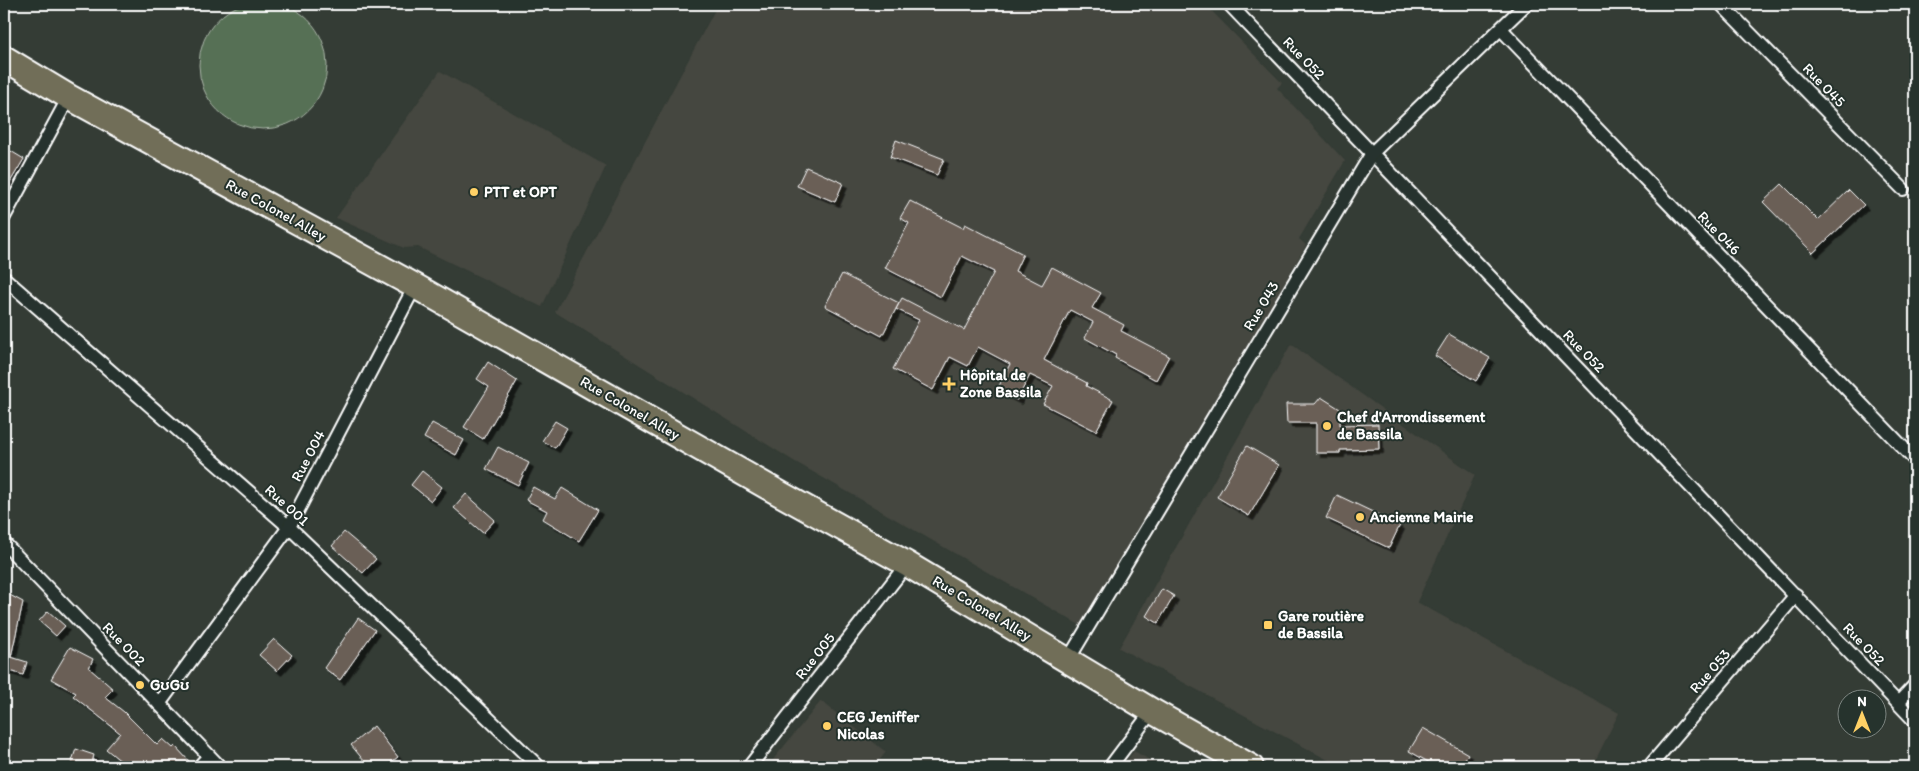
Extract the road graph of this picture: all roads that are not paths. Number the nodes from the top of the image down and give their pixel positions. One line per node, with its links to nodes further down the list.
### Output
1 (1229, 4): 7 (street, Rue 052)
2 (1526, 4): 4 (street, Rue 043)
3 (1721, 4): 8 (street, Rue 045)
4 (1501, 28): 7 (street, Rue 043); 12 (street, Rue 046)
5 (4, 58): 6 (highway, Rue Colonel Alley)
6 (69, 97): 9 (street); 11 (highway, Rue Colonel Alley)
7 (1372, 153): 16 (street, Rue 052); 17 (street, Rue 043)
8 (1903, 188)
9 (4, 217)
10 (4, 278): 13 (street, Rue 001)
11 (415, 286): 13 (street, Rue 004); 15 (highway, Rue Colonel Alley)
12 (1915, 460)
13 (289, 527): 20 (street, Rue 004); 26 (street, Rue 001)
14 (4, 543): 20 (street, Rue 002)
15 (907, 564): 17 (highway, Rue Colonel Alley); 27 (street, Rue 005)
16 (1796, 596): 19 (street, Rue 052); 30 (street, Rue 053)
17 (1068, 660): 21 (highway, Rue Colonel Alley)
18 (1915, 685): 19 (street)
19 (1898, 703): 22 (street, Rue 052)
20 (159, 704): 23 (street, Rue 002)
21 (1152, 711): 28 (street); 29 (highway, Rue Colonel Alley)
22 (1915, 721)
23 (209, 756): 24 (street); 25 (street, Rue 002)
24 (199, 767)
25 (220, 767)
26 (539, 767)
27 (749, 767)
28 (1110, 767)
29 (1251, 767)
30 (1649, 767)

